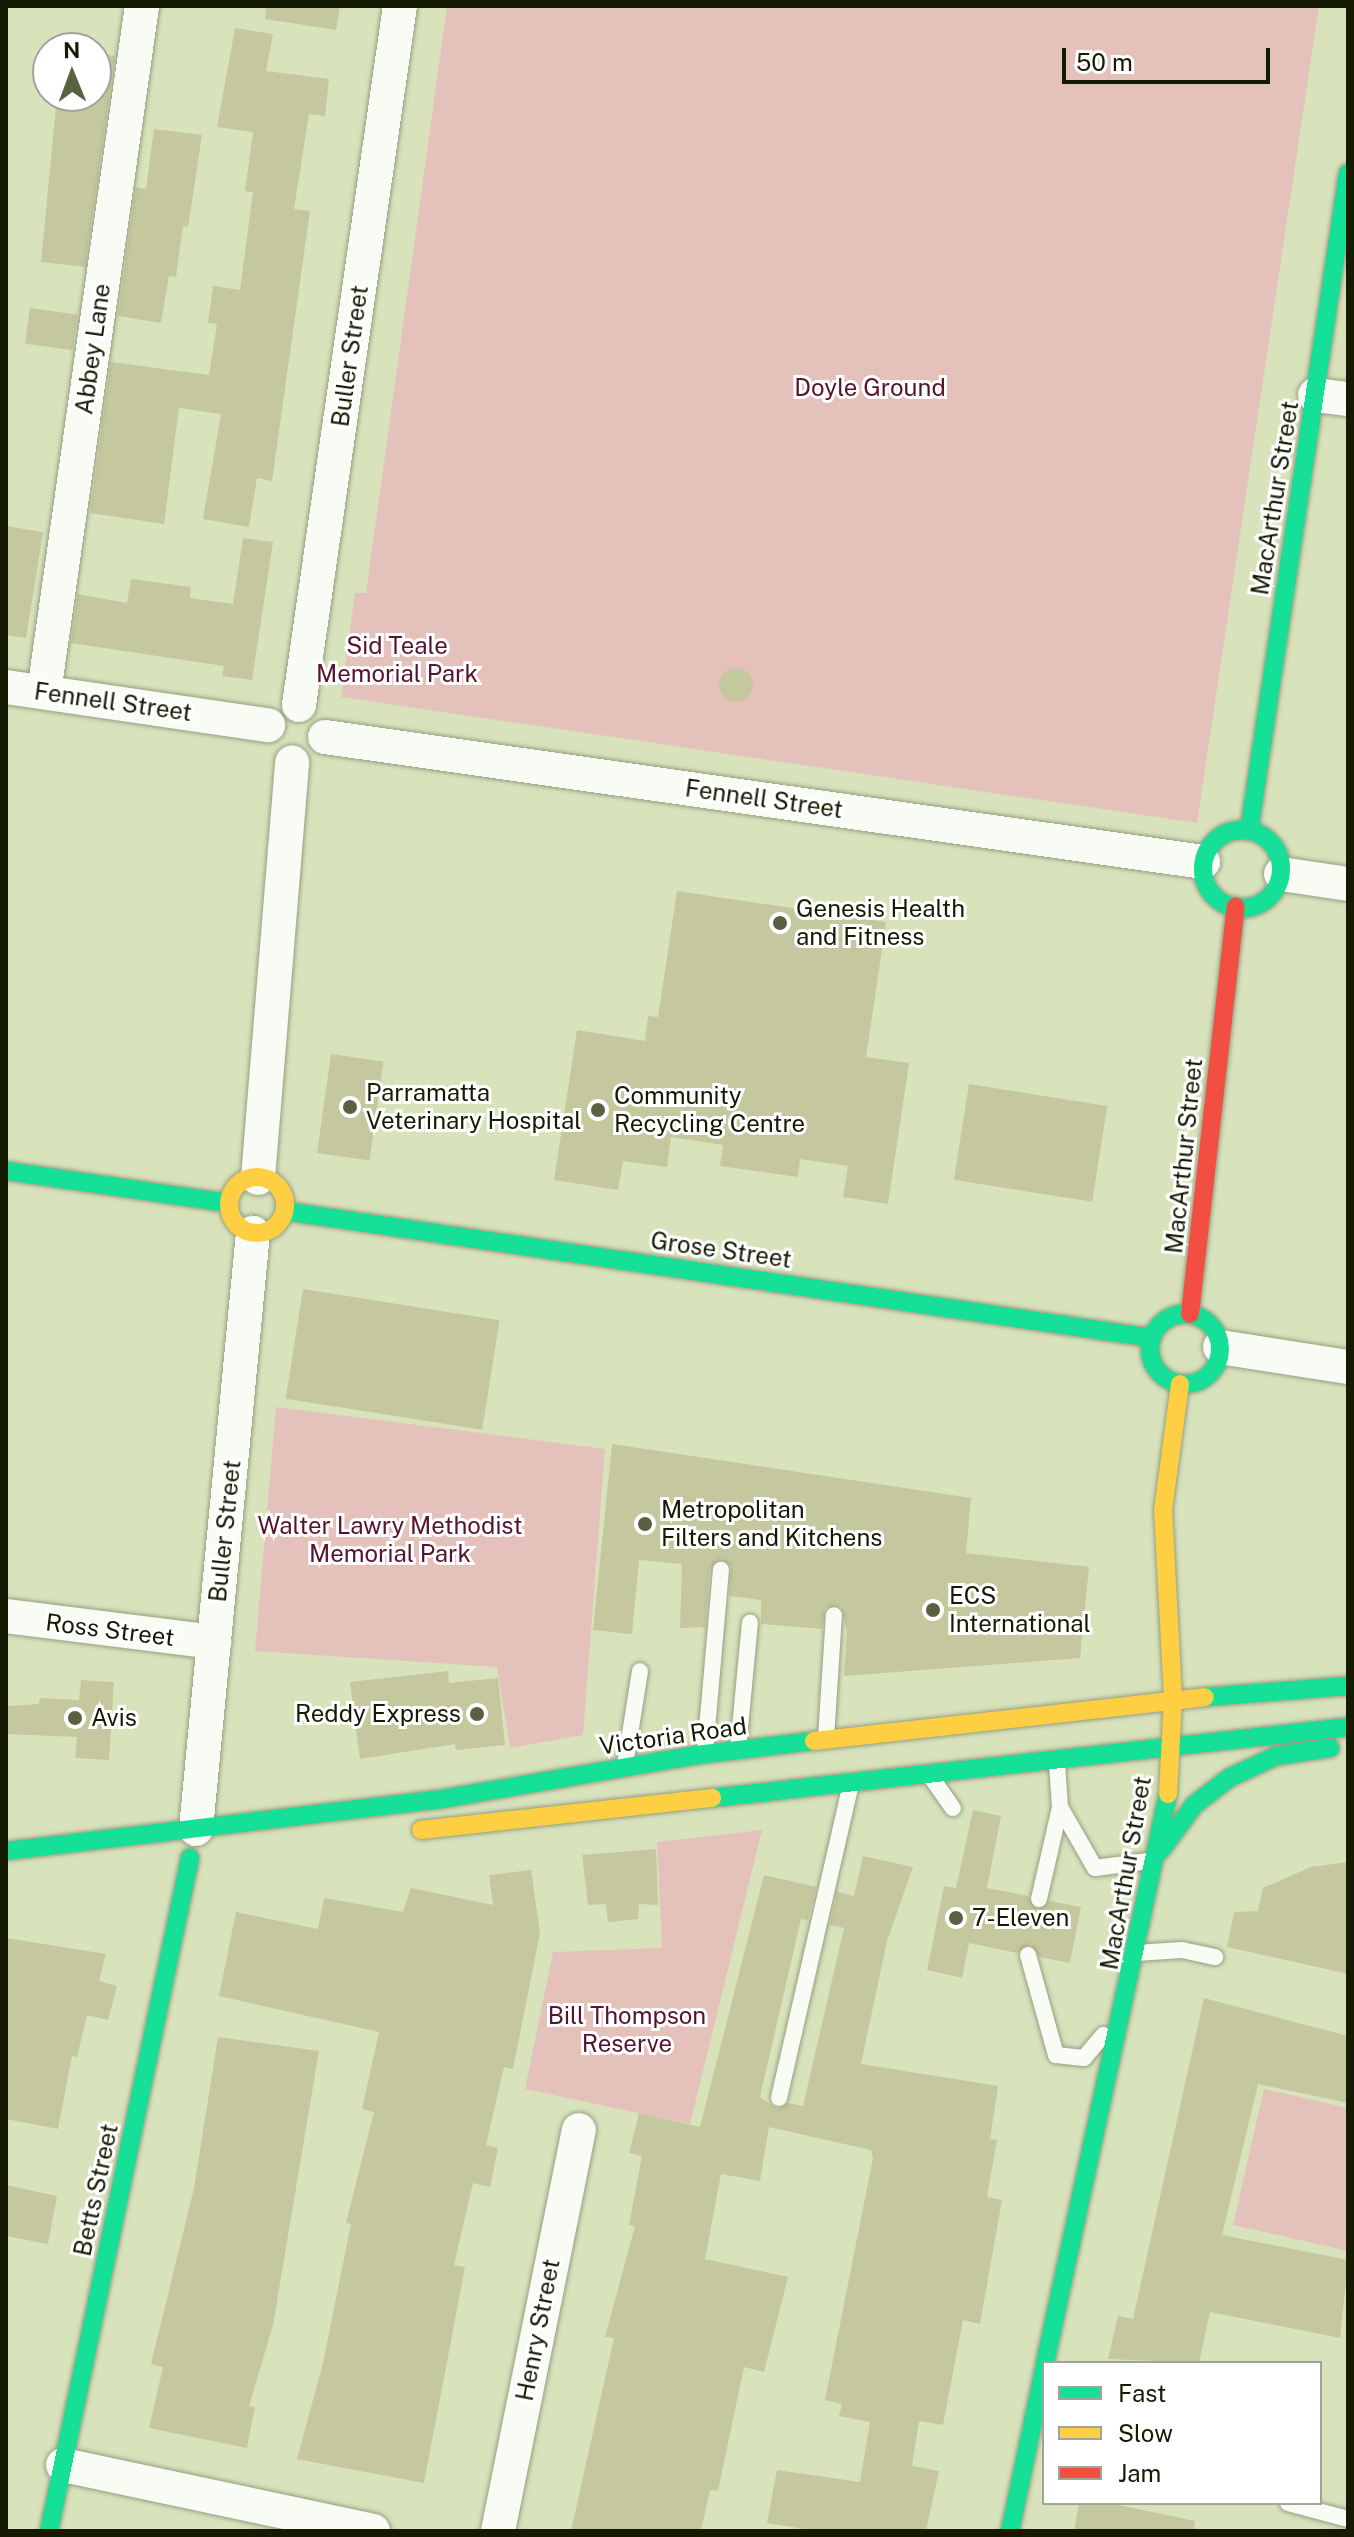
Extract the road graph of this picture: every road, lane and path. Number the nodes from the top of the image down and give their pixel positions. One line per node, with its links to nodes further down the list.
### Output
1 (142, 6): 7 (street, Abbey Lane)
2 (400, 6): 8 (street, Buller Street)
3 (1348, 173): 4 (street, MacArthur Street)
4 (1315, 395): 5 (street); 12 (street, MacArthur Street)
5 (1348, 399)
6 (6, 687): 7 (street, Fennell Street)
7 (44, 692): 9 (street, Fennell Street)
8 (299, 705): 9 (street); 10 (street)
9 (268, 725): 11 (street)
10 (325, 737): 11 (street); 13 (street, Fennell Street)
11 (292, 762): 18 (street)
12 (1249, 831): 13 (street); 14 (street)
13 (1203, 862): 16 (street)
14 (1281, 874): 15 (street); 16 (street)
15 (1348, 884)
16 (1236, 907): 22 (street, MacArthur Street)
17 (6, 1171): 19 (street)
18 (258, 1178): 19 (street); 20 (street)
19 (229, 1203): 21 (street)
20 (284, 1211): 21 (street); 23 (street, Grose Street)
21 (253, 1233): 31 (street, Buller Street)
22 (1190, 1314): 23 (street); 24 (street)
23 (1152, 1338): 26 (street)
24 (1220, 1347): 25 (street); 26 (street)
25 (1348, 1367)
26 (1180, 1384): 34 (street, MacArthur Street)
27 (721, 1570): 40 (lane)
28 (834, 1615): 36 (lane)
29 (6, 1616): 31 (street, Ross Street)
30 (750, 1623): 39 (lane)
31 (214, 1642): 49 (street, Buller Street)
32 (640, 1671): 42 (lane)
33 (1348, 1686): 34 (street, Victoria Road)
34 (1173, 1699): 36 (street, Victoria Road); 38 (street, MacArthur Street)
35 (1348, 1727): 38 (street)
36 (826, 1741): 39 (street, Victoria Road)
37 (1348, 1745): 50 (street)
38 (1171, 1749): 41 (street); 50 (street, MacArthur Street)
39 (738, 1751): 40 (street, Victoria Road)
40 (705, 1754): 42 (street, Victoria Road)
41 (1057, 1761): 43 (street); 45 (lane)
42 (625, 1767): 49 (street, Victoria Road)
43 (927, 1772): 44 (street); 46 (lane)
44 (852, 1778): 47 (street); 56 (lane)
45 (1060, 1807): 50 (lane); 51 (lane)
46 (953, 1808)
47 (404, 1832)
48 (6, 1851): 49 (street, Victoria Road)
49 (192, 1851): 60 (street, Betts Street)
50 (1156, 1860): 52 (street, MacArthur Street)
51 (1039, 1899)
52 (1136, 1953): 54 (lane); 55 (street, MacArthur Street)
53 (1028, 1955): 55 (lane)
54 (1215, 1957)
55 (1124, 2011): 58 (street, MacArthur Street)
56 (779, 2098)
57 (579, 2130): 65 (street, Henry Street)
58 (1045, 2361)
59 (1042, 2379): 66 (street)
60 (63, 2465): 63 (street, Betts Street); 64 (street)
61 (1296, 2505): 62 (lane)
62 (1348, 2519)
63 (49, 2531)
64 (373, 2531)
65 (498, 2531)
66 (1010, 2531)

